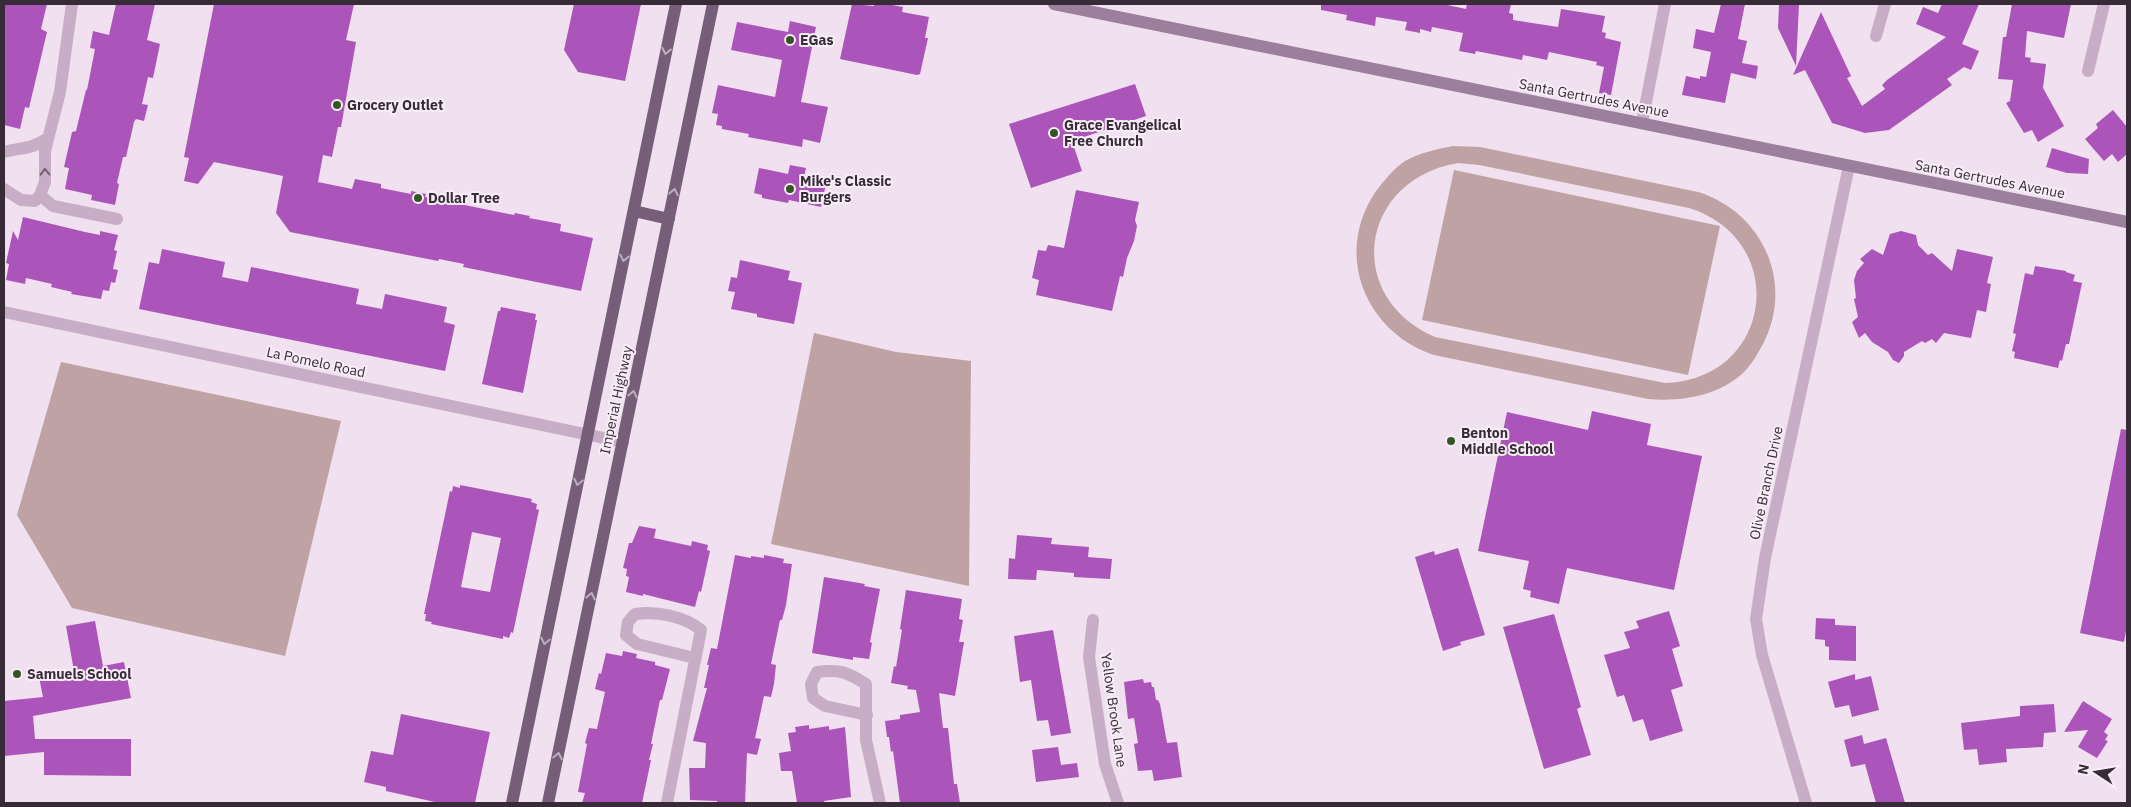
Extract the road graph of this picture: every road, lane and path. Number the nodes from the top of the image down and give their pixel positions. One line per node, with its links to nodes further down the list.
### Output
1 (72, 4): 11 (street)
2 (676, 4): 16 (main road, Imperial Highway, one-way to 16)
3 (713, 4): 18 (main road, Imperial Highway, one-way to 3)
4 (1054, 4): 10 (main road, Santa Gertrudes Avenue)
5 (1665, 4): 10 (street)
6 (1885, 4): 8 (street)
7 (2104, 4): 9 (street)
8 (1876, 36)
9 (2088, 71)
10 (1642, 123): 13 (main road, Santa Gertrudes Avenue)
11 (48, 138): 12 (street); 15 (street, one-way to 11)
12 (4, 152)
13 (1849, 166): 19 (main road, Santa Gertrudes Avenue); 31 (street, Olive Branch Drive)
14 (4, 189): 15 (street)
15 (40, 195): 17 (street)
16 (634, 211): 18 (main road); 21 (main road, Imperial Highway, one-way to 21)
17 (117, 219)
18 (669, 219): 22 (main road, Imperial Highway, one-way to 18)
19 (2127, 222)
20 (4, 312): 21 (street, La Pomelo Road)
21 (588, 434): 22 (street, La Pomelo Road); 26 (main road, Imperial Highway, one-way to 26)
22 (623, 442): 27 (main road, Imperial Highway, one-way to 22)
23 (1093, 620): 30 (street, Yellow Brook Lane)
24 (694, 658): 24 (street); 28 (street)
25 (867, 715): 25 (street); 29 (street)
26 (512, 803)
27 (548, 803)
28 (667, 803)
29 (880, 803)
30 (1118, 803)
31 (1806, 803)

